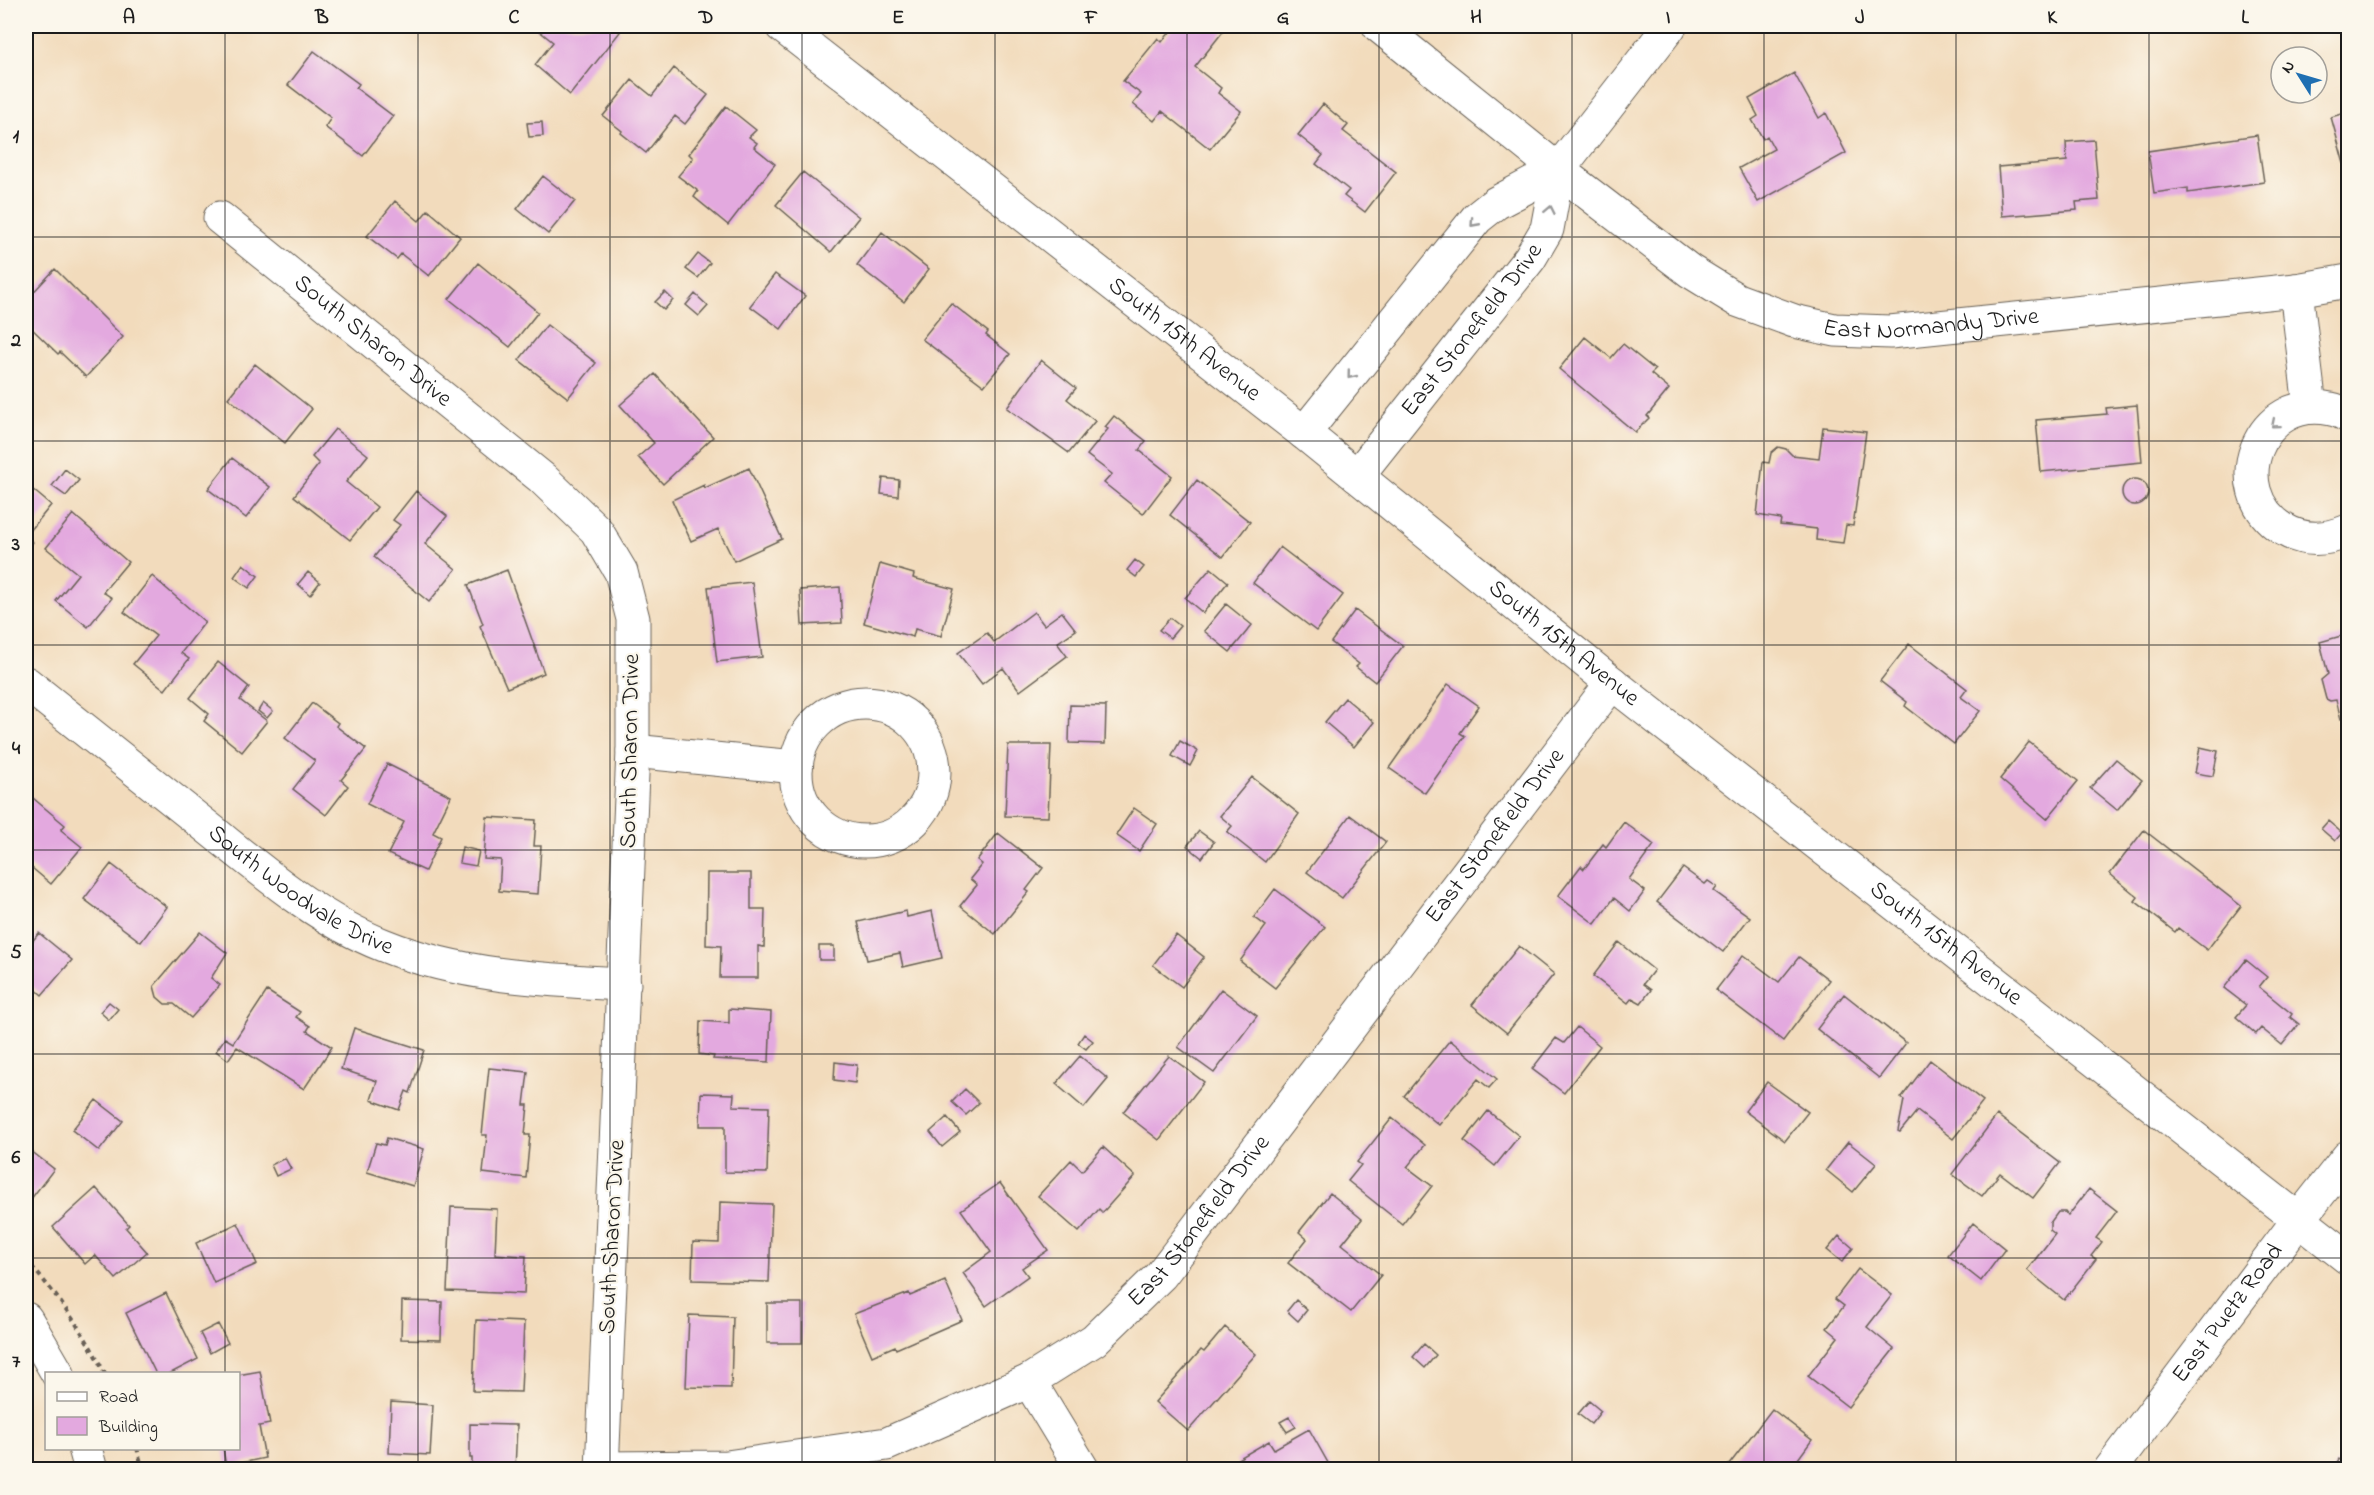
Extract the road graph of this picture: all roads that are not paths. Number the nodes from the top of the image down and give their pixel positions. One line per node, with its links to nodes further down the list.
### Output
1 (782, 26): 10 (street, South 15th Avenue)
2 (1379, 26): 4 (street, East Normandy Drive)
3 (1670, 26): 4 (street, East Stonefield Drive)
4 (1558, 170): 7 (street, East Normandy Drive); 10 (street, East Stonefield Drive, one-way to 10); 11 (street, East Stonefield Drive, one-way to 4)
5 (220, 218): 15 (street, South Sharon Drive)
6 (2349, 281): 7 (street, East Normandy Drive)
7 (2296, 290): 8 (street)
8 (2310, 407): 9 (street); 12 (street, one-way to 12)
9 (2349, 416)
10 (1304, 433): 11 (street, South 15th Avenue)
11 (1357, 476): 14 (street, South 15th Avenue)
12 (2349, 531)
13 (26, 683): 17 (street, South Woodvale Drive)
14 (1612, 683): 19 (street, South 15th Avenue); 23 (street, East Stonefield Drive)
15 (633, 751): 16 (street); 17 (street, South Sharon Drive)
16 (796, 767): 16 (street)
17 (624, 984): 25 (street, South Sharon Drive)
18 (2349, 1157): 19 (street, East Puetz Road)
19 (2300, 1218): 20 (street, South 15th Avenue); 28 (street, East Puetz Road)
20 (2349, 1258)
21 (26, 1319): 22 (street)
22 (57, 1372)
23 (1029, 1381): 25 (street, East Stonefield Drive); 27 (street)
24 (85, 1450): 26 (street)
25 (602, 1469)
26 (91, 1470)
27 (1083, 1470)
28 (2110, 1470)

